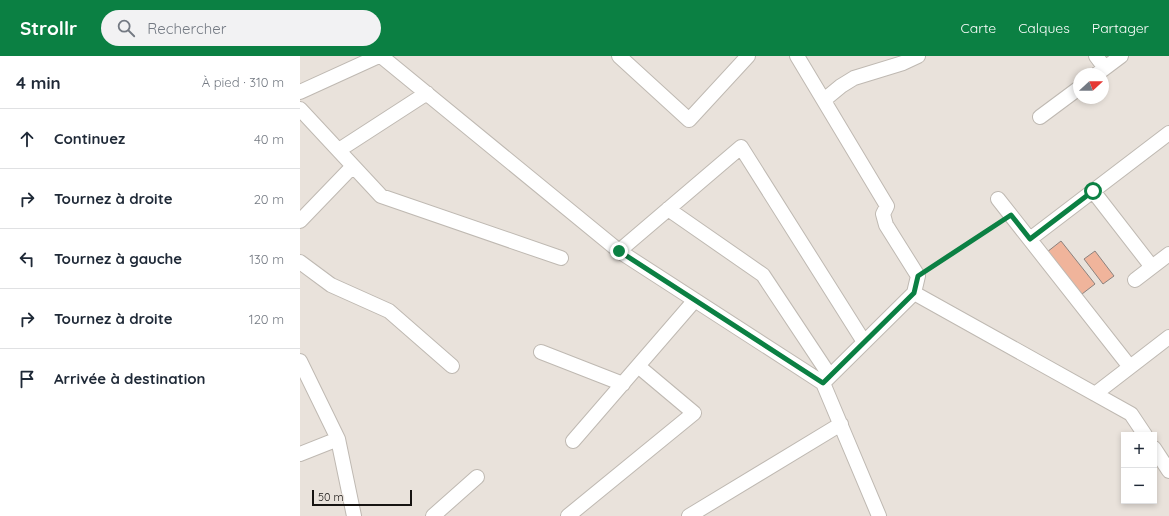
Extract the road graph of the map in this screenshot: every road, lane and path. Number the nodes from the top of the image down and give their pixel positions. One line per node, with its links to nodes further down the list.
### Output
1 (380, 56): 10 (street); 12 (street)
2 (619, 56): 3 (street)
3 (748, 56)
4 (797, 56): 13 (street)
5 (918, 56): 13 (street)
6 (1096, 56): 8 (street)
7 (1121, 56): 9 (street)
8 (1100, 68)
9 (1105, 68)
10 (300, 92)
11 (1073, 92): 15 (street)
12 (427, 93): 17 (street); 25 (street)
13 (824, 100): 30 (street)
14 (300, 109): 17 (street)
15 (1040, 117)
16 (1169, 133): 19 (street)
17 (339, 150): 18 (street)
18 (353, 166): 23 (street); 27 (street)
19 (1093, 191): 24 (street); 29 (street)
20 (998, 199): 22 (street)
21 (668, 210): 25 (street); 35 (street); 41 (street)
22 (1011, 215): 24 (street); 30 (path)
23 (300, 221)
24 (1030, 239): 40 (street)
25 (619, 251): 33 (street)
26 (1169, 254): 29 (street)
27 (561, 258)
28 (300, 262): 38 (street)
29 (1152, 267): 31 (street)
30 (918, 276): 32 (street)
31 (1135, 280)
32 (914, 293): 35 (street); 43 (street)
33 (695, 300): 39 (street); 41 (street)
34 (1169, 337): 40 (street)
35 (864, 342): 41 (street)
36 (541, 352): 42 (street)
37 (300, 361): 46 (street)
38 (452, 366)
39 (638, 366): 42 (street); 54 (street)
40 (1130, 367): 43 (street)
41 (826, 379): 44 (street)
42 (623, 384): 47 (street)
43 (1095, 394): 45 (street)
44 (841, 424): 55 (street); 56 (street)
45 (1143, 432)
46 (338, 439): 49 (street); 52 (street)
47 (573, 442)
48 (1157, 451): 50 (street)
49 (300, 454)
50 (1167, 463)
51 (477, 477): 53 (street)
52 (354, 516)
53 (433, 516)
54 (568, 516)
55 (688, 516)
56 (879, 516)

